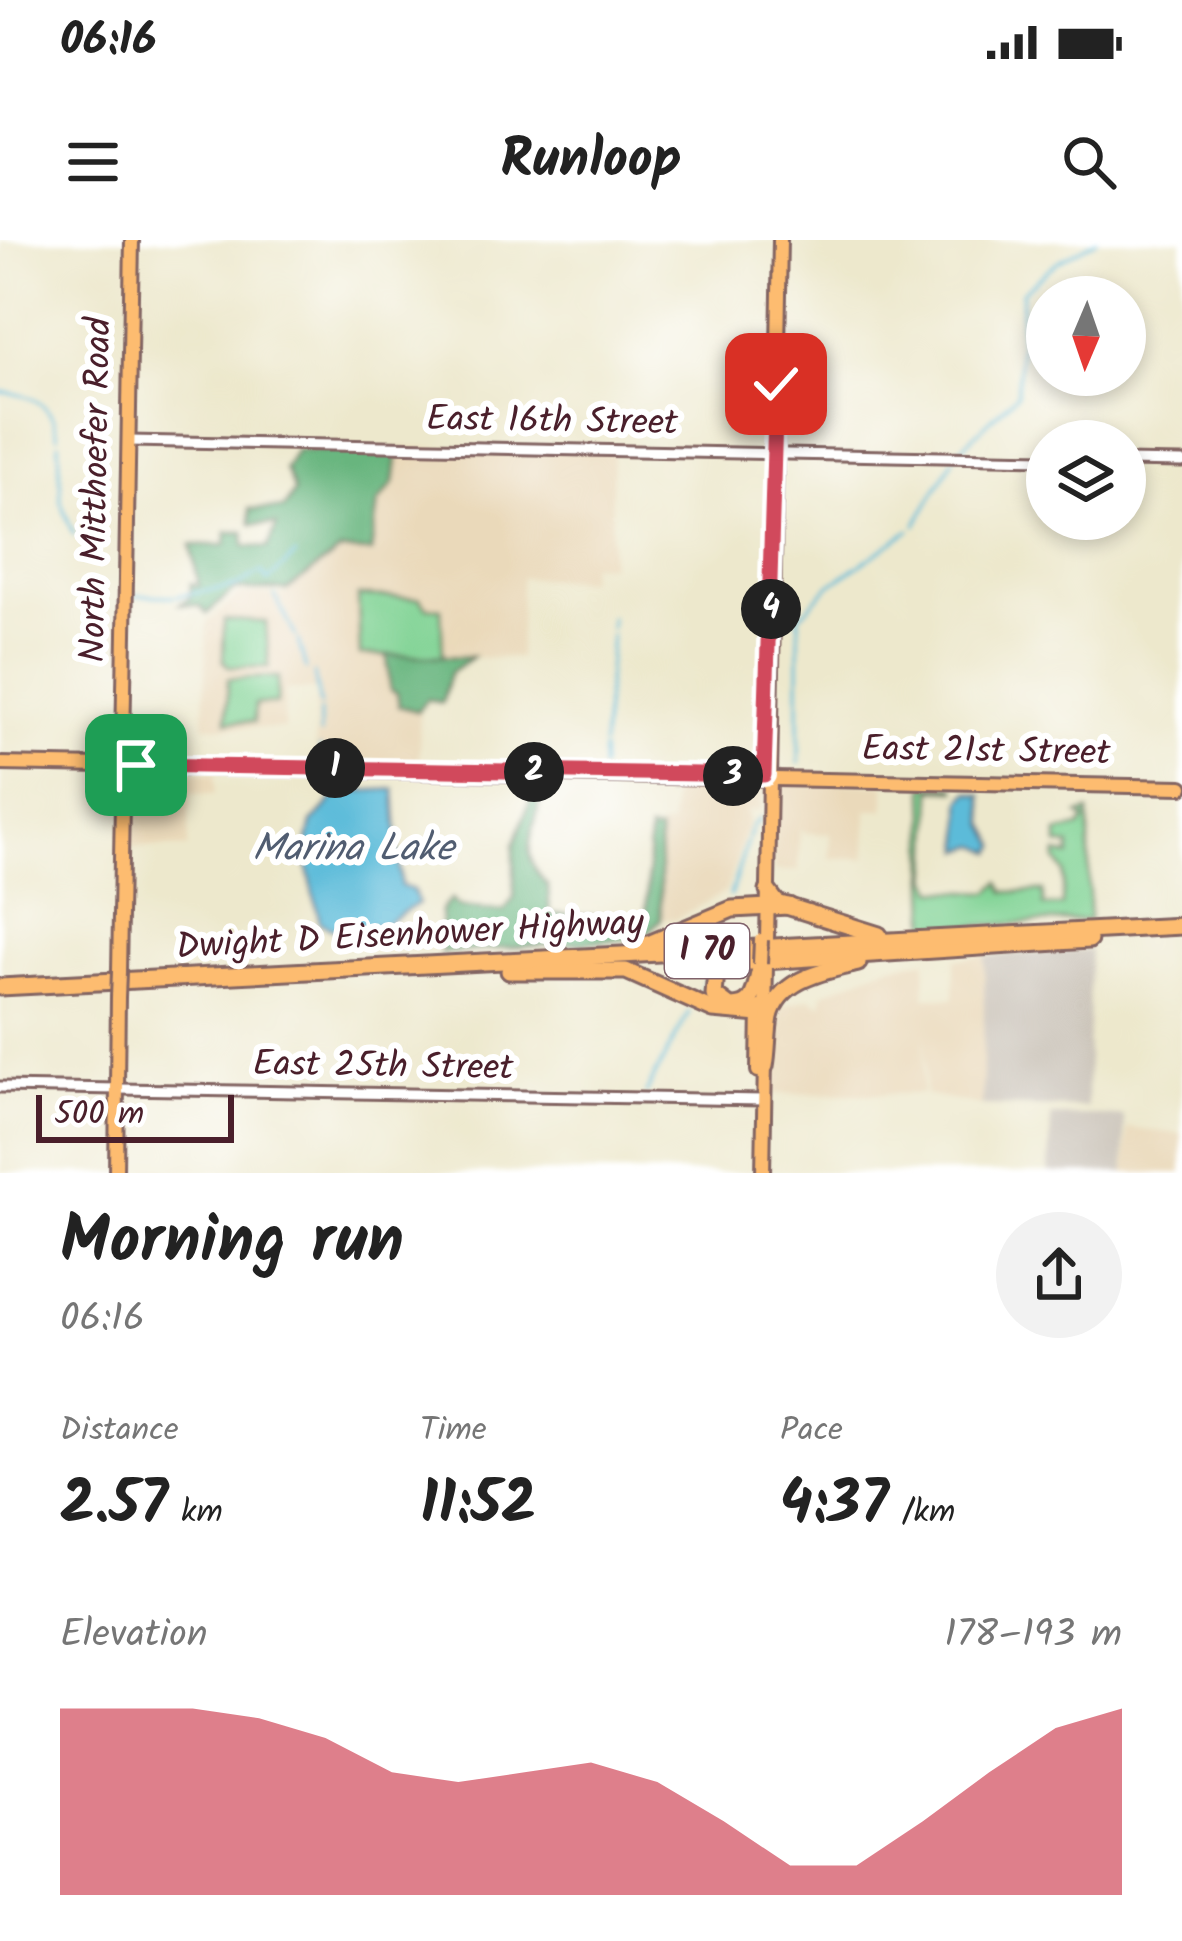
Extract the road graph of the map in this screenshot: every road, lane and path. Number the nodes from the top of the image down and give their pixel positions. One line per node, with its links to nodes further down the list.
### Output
1 (132, 240): 3 (main road, North Mitthoefer Road)
2 (780, 240): 4 (main road)
3 (129, 441): 4 (street, East 16th Street); 9 (main road, North Mitthoefer Road)
4 (775, 454): 5 (street, East 16th Street); 10 (main road)
5 (1026, 459)
6 (1146, 461): 7 (street)
7 (1182, 462)
8 (0, 764): 9 (main road, East 21st Street)
9 (122, 765): 10 (main road, East 21st Street); 24 (main road, North Mitthoefer Road, bridge)
10 (767, 777): 11 (main road, East 21st Street); 12 (main road)
11 (1182, 787)
12 (762, 898): 14 (highway); 17 (highway); 18 (main road, bridge)
13 (1182, 930): 14 (highway, Dwight D Eisenhower Highway / I 70); 15 (highway, Dwight D Eisenhower Highway / I 70)
14 (1044, 933): 17 (highway, Dwight D Eisenhower Highway / I 70)
15 (1098, 939): 16 (highway); 19 (highway, Dwight D Eisenhower Highway / I 70)
16 (937, 952): 18 (highway); 22 (highway)
17 (501, 962): 20 (highway, Dwight D Eisenhower Highway / I 70)
18 (762, 966): 21 (main road)
19 (476, 972): 20 (highway, Dwight D Eisenhower Highway / I 70); 21 (highway)
20 (0, 991)
21 (761, 1017): 22 (main road); 25 (main road)
22 (765, 1066): 25 (main road)
23 (0, 1087): 24 (street, East 25th Street)
24 (117, 1089): 25 (street, East 25th Street); 26 (main road, North Mitthoefer Road)
25 (766, 1100): 27 (main road); 27 (main road)
26 (116, 1173)
27 (759, 1173)

